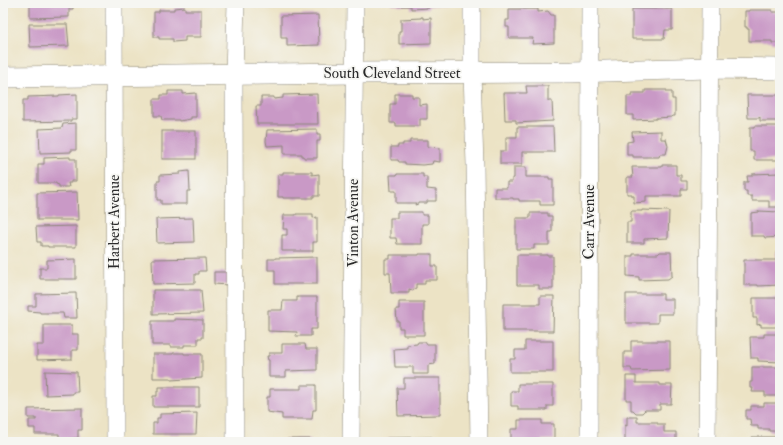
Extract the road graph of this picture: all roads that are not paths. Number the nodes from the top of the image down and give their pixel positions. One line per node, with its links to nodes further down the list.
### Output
1 (114, 3): 13 (street, Harbert Avenue)
2 (236, 3): 12 (street)
3 (355, 3): 11 (street, Vinton Avenue)
4 (472, 3): 9 (street)
5 (590, 3): 10 (street, Carr Avenue)
6 (710, 3): 7 (street)
7 (709, 68): 8 (main road, South Cleveland Street); 10 (main road, South Cleveland Street); 20 (street)
8 (780, 69)
9 (472, 72): 10 (main road, South Cleveland Street); 11 (main road, South Cleveland Street); 18 (street)
10 (590, 72): 19 (street, Carr Avenue)
11 (354, 73): 12 (main road, South Cleveland Street); 17 (street, Vinton Avenue)
12 (234, 74): 13 (main road, South Cleveland Street); 16 (street)
13 (114, 76): 14 (main road, South Cleveland Street); 15 (street, Harbert Avenue)
14 (3, 77)
15 (115, 442)
16 (235, 442)
17 (351, 442)
18 (479, 442)
19 (589, 442)
20 (707, 442)

